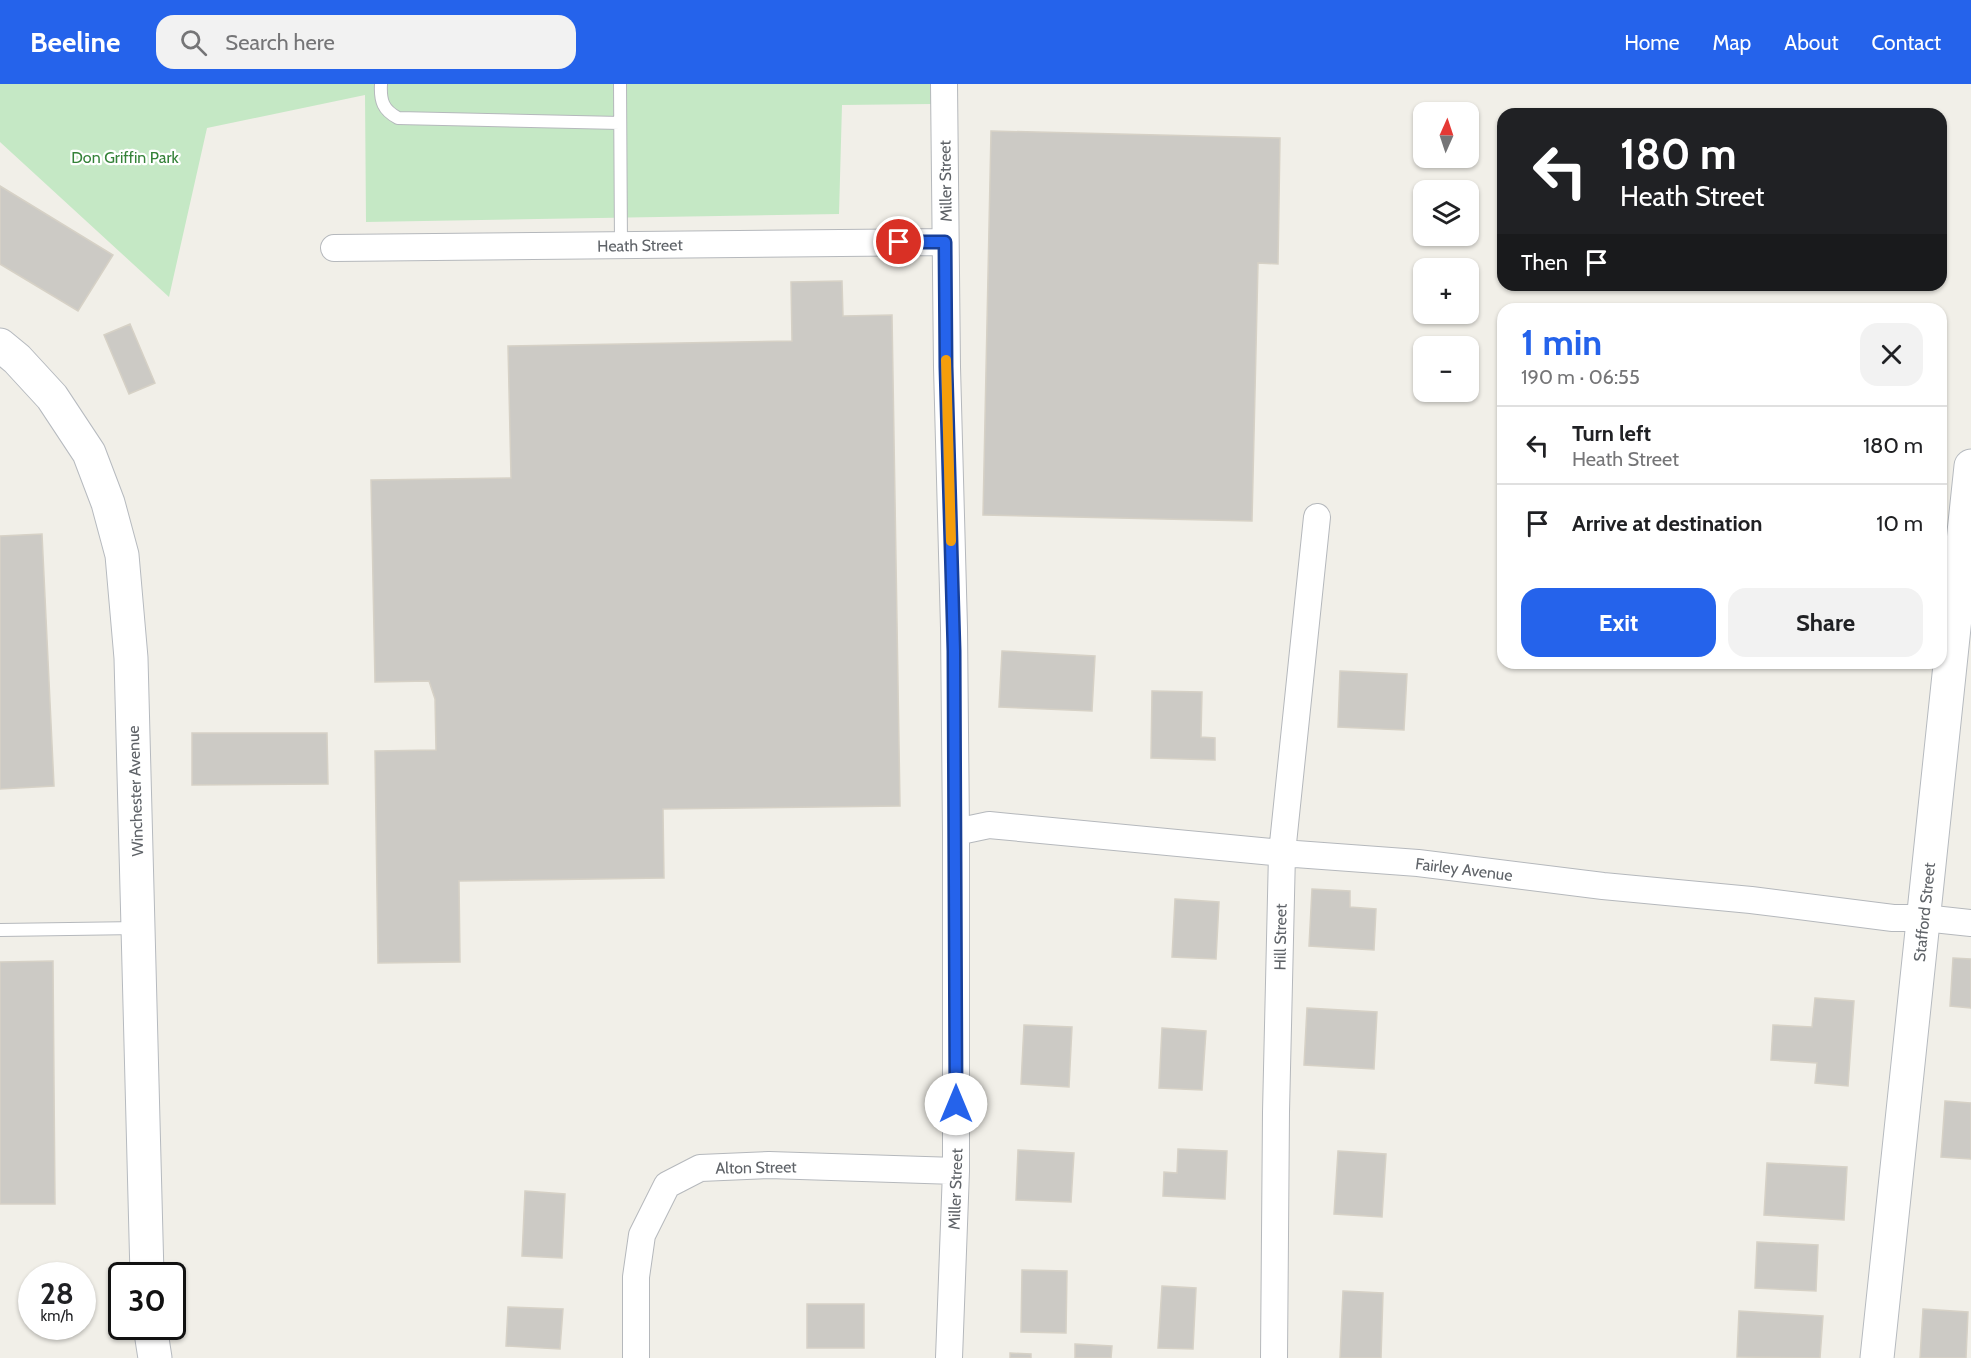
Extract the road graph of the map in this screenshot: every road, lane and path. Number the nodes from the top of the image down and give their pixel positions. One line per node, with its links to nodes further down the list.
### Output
1 (381, 84): 4 (lane)
2 (620, 84): 4 (lane)
3 (944, 84): 5 (street, Miller Street)
4 (620, 123): 6 (lane)
5 (945, 242): 6 (street, Heath Street); 11 (street, Miller Street)
6 (621, 245): 7 (street, Heath Street)
7 (334, 248)
8 (0, 345): 15 (street, Winchester Avenue)
9 (1971, 466): 13 (street, Stafford Street)
10 (1317, 517): 12 (street, Hill Street)
11 (956, 832): 12 (street, Fairley Avenue); 17 (street, Miller Street)
12 (1282, 853): 13 (street, Fairley Avenue); 23 (street, Hill Street)
13 (1924, 918): 14 (street, Fairley Avenue); 24 (street, Stafford Street)
14 (1971, 923)
15 (139, 927): 16 (lane); 18 (street, Winchester Avenue)
16 (0, 930)
17 (957, 1172): 21 (street, Alton Street); 22 (street, Miller Street)
18 (147, 1262)
19 (152, 1340): 20 (street)
20 (155, 1358)
21 (636, 1358)
22 (949, 1358)
23 (1274, 1358)
24 (1877, 1358)

